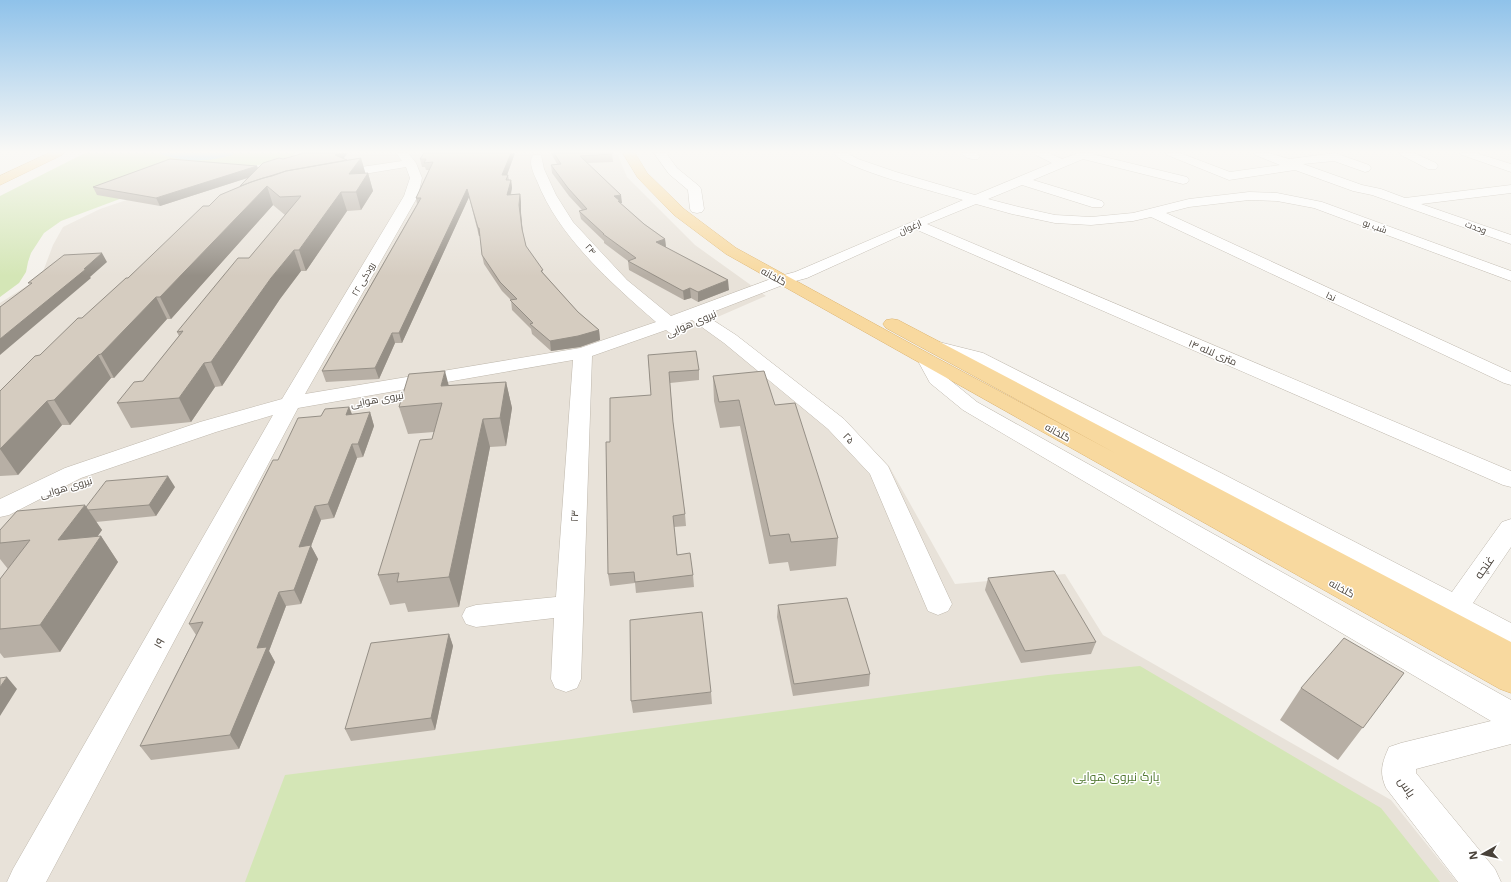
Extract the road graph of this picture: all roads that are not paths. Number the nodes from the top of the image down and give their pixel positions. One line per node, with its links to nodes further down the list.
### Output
1 (412, 194): 27 (street, رودکی ۲۲)
2 (549, 194): 23 (street, ۲۴)
3 (661, 194): 21 (main road, گلخانه)
4 (682, 194): 16 (main road, گلخانه)
5 (695, 194): 16 (street)
6 (956, 194): 12 (street, شب بو)
7 (988, 194): 12 (street, ارغوان)
8 (1065, 194): 15 (street)
9 (1382, 194): 13 (street, وحدت)
10 (1465, 194): 13 (street)
11 (1487, 194): 14 (street)
12 (975, 200): 17 (street, شب بو); 18 (street, ارغوان)
13 (1405, 202): 19 (street, وحدت)
14 (1511, 203)
15 (1097, 204)
16 (698, 209): 21 (main road, گلخانه)
17 (1152, 212): 20 (street, شب بو); 26 (street, ندا)
18 (916, 224): 21 (street, ارغوان); 28 (street, ۱۴ متری لاله)
19 (1511, 240)
20 (1511, 276)
21 (791, 280): 22 (street, نیروی هوایی); 23 (street, نیروی هوایی); 24 (main road, گلخانه)
22 (700, 319): 23 (street, نیروی هوایی); 31 (street, ۲۵)
23 (673, 326): 25 (street, نیروی هوایی)
24 (932, 354): 33 (street); 36 (main road, گلخانه); 38 (main road, گلخانه); 39 (street)
25 (583, 357): 27 (street, نیروی هوایی); 32 (street, ۲۳)
26 (1511, 379)
27 (287, 409): 29 (street, نیروی هوایی); 41 (street, ۱۹)
28 (1511, 480)
29 (10, 504)
30 (1511, 528): 33 (street, غنچه)
31 (938, 604)
32 (569, 606): 34 (street); 37 (street, ۲۳)
33 (1456, 607): 35 (street)
34 (476, 616)
35 (1511, 636)
36 (1511, 656)
37 (566, 679)
38 (1511, 680)
39 (1511, 716)
40 (1511, 730): 42 (street, یاس)
41 (26, 882)
42 (1482, 882)

